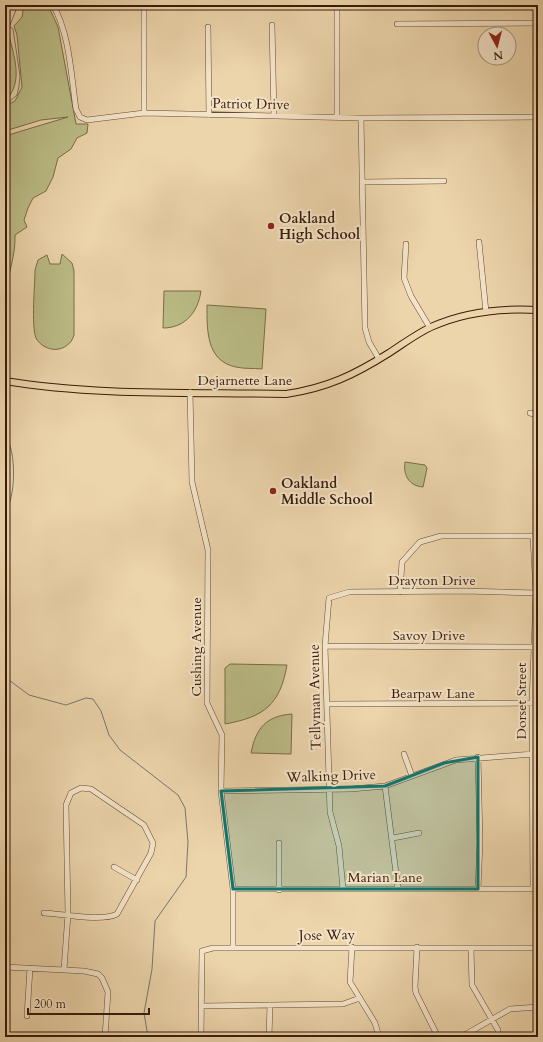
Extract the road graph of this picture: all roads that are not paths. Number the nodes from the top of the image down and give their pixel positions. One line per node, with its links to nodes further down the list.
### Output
1 (52, 5): 8 (street, Patriot Drive)
2 (144, 5): 8 (street)
3 (337, 5): 11 (street)
4 (538, 23): 5 (street)
5 (397, 24)
6 (272, 25): 10 (street)
7 (208, 28): 9 (street)
8 (144, 114): 9 (street, Patriot Drive)
9 (209, 115): 10 (street, Patriot Drive)
10 (274, 116): 11 (street, Patriot Drive)
11 (337, 117): 13 (street, Patriot Drive)
12 (538, 117): 13 (street, Patriot Drive)
13 (361, 118): 15 (street)
14 (444, 181): 15 (street)
15 (364, 182): 21 (street)
16 (479, 242): 19 (street)
17 (406, 244): 20 (street)
18 (538, 310): 19 (main road, Dejarnette Lane)
19 (486, 312): 20 (main road, Dejarnette Lane)
20 (430, 328): 21 (main road, Dejarnette Lane)
21 (379, 359): 23 (main road, Dejarnette Lane)
22 (5, 381): 23 (main road, Dejarnette Lane)
23 (190, 392): 40 (street, Cushing Avenue)
24 (530, 413): 25 (street)
25 (538, 414)
26 (535, 536): 27 (street); 28 (street, Dorset Street)
27 (400, 592): 28 (street, Drayton Drive); 29 (street, Drayton Drive)
28 (536, 593): 31 (street, Dorset Street)
29 (329, 598): 30 (street, Tellyman Avenue)
30 (325, 646): 31 (street, Savoy Drive); 33 (street, Tellyman Avenue)
31 (533, 647): 32 (street, Dorset Street)
32 (535, 703): 33 (street, Bearpaw Lane); 35 (street, Dorset Street)
33 (328, 704): 39 (street, Tellyman Avenue)
34 (404, 754): 37 (street)
35 (533, 754): 36 (street, Walking Drive); 47 (street, Dorset Street)
36 (478, 757): 37 (street, Walking Drive); 51 (street)
37 (412, 776): 38 (street, Walking Drive)
38 (385, 786): 39 (street, Walking Drive); 42 (street)
39 (330, 788): 40 (street, Walking Drive); 49 (street, Tellyman Avenue)
40 (220, 791): 46 (street, Cushing Avenue)
41 (419, 833): 42 (street)
42 (393, 838): 50 (street)
43 (279, 843): 48 (street)
44 (114, 867): 45 (street)
45 (137, 880): 53 (street); 53 (street)
46 (233, 889): 48 (street, Marian Lane); 56 (street, Cushing Avenue)
47 (536, 889): 51 (street, Marian Lane)
48 (279, 890): 49 (street, Marian Lane)
49 (343, 890): 50 (street, Marian Lane)
50 (398, 890): 51 (street, Marian Lane)
51 (478, 890)
52 (44, 913): 53 (street)
53 (68, 914): 61 (street)
54 (352, 947): 55 (street, Jose Way); 56 (street, Jose Way); 62 (street)
55 (416, 947): 57 (street, Jose Way); 72 (street)
56 (234, 948): 64 (street, Jose Way)
57 (471, 948): 58 (street, Jose Way); 67 (street)
58 (538, 948)
59 (5, 967): 60 (street)
60 (30, 968): 61 (street); 66 (street)
61 (64, 969): 68 (street)
62 (360, 998): 63 (street); 71 (street)
63 (270, 1005): 64 (street); 70 (street)
64 (201, 1006): 69 (street, Jose Way)
65 (538, 1007): 67 (street)
66 (26, 1016)
67 (492, 1020): 73 (street); 74 (street)
68 (106, 1037)
69 (201, 1037)
70 (269, 1037)
71 (379, 1037)
72 (438, 1037)
73 (461, 1037)
74 (498, 1037)

